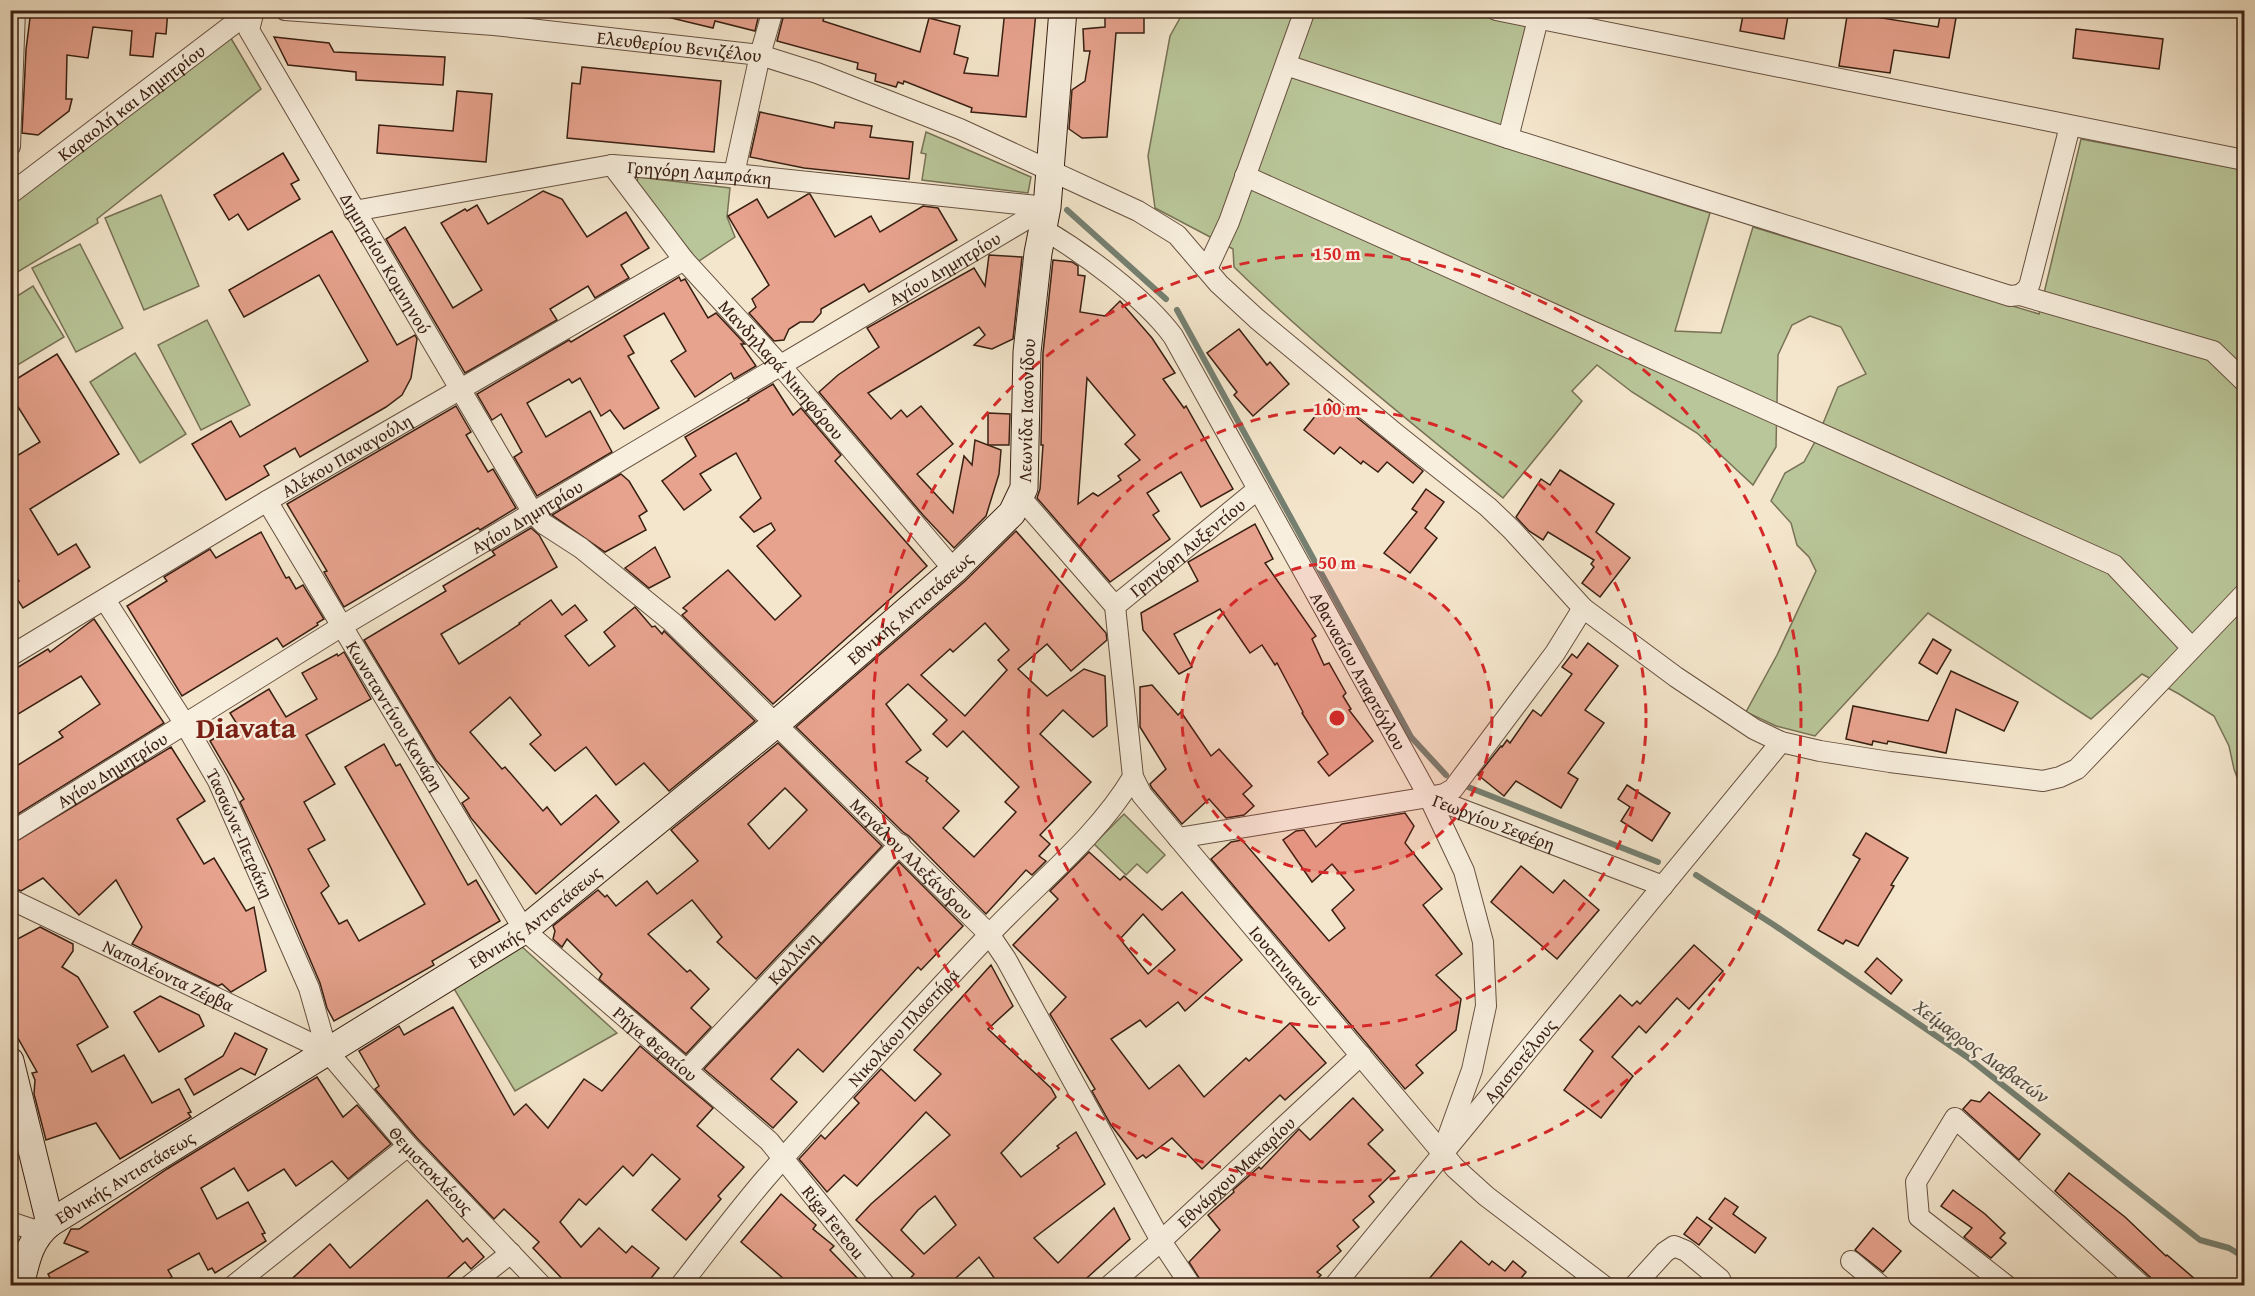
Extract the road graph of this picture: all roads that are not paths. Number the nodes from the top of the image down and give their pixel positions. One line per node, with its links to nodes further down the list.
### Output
1 (15, 10): 14 (street)
2 (253, 10): 20 (street, Καραολή και Δημητρίου); 21 (street, Δημητρίου Κομνηνού)
3 (285, 10): 8 (street, Ελευθερίου Βενιζέλου)
4 (772, 10): 10 (street)
5 (1063, 10): 17 (main road, Λεωνίδα Ιασονίδου)
6 (1305, 10): 11 (street)
7 (1496, 10): 9 (street)
8 (494, 18): 10 (street, Ελευθερίου Βενιζέλου)
9 (1538, 19): 12 (street); 13 (street)
10 (760, 55): 17 (street, Ελευθερίου Βενιζέλου); 18 (street)
11 (1286, 65): 13 (street); 19 (street)
12 (2070, 126): 15 (street); 25 (street)
13 (1508, 138): 25 (street)
14 (10, 146)
15 (2244, 160)
16 (612, 165): 18 (street, Γρηγόρη Λαμπράκη); 21 (street, Γρηγόρη Λαμπράκη); 23 (street, Μανδηλαρά Νικηφόρου)
17 (1051, 170): 22 (main road, Λεωνίδα Ιασονίδου); 24 (street, Ελευθερίου Βενιζέλου)
18 (734, 174): 22 (street, Γρηγόρη Λαμπράκη)
19 (1245, 176): 24 (street); 39 (street)
20 (10, 194)
21 (354, 211): 28 (street, Δημητρίου Κομνηνού)
22 (1045, 218): 26 (street, Αγίου Δημητρίου); 29 (street, Αθανασίου Απαρτόγλου); 30 (main road, Λεωνίδα Ιασονίδου)
23 (684, 260): 26 (street, Μανδηλαρά Νικηφόρου); 28 (street, Αλέκου Παναγούλη)
24 (1207, 269): 37 (street, Ελευθερίου Βενιζέλου)
25 (2020, 295): 27 (street)
26 (781, 366): 32 (street, Αγίου Δημητρίου); 33 (street, Μανδηλαρά Νικηφόρου)
27 (2244, 381)
28 (460, 390): 31 (street, Αλέκου Παναγούλη); 32 (street, Δημητρίου Κομνηνού)
29 (1258, 489): 36 (street, Γρηγόρη Αυξεντίου); 45 (street, Αθανασίου Απαρτόγλου)
30 (1021, 498): 33 (main road, Εθνικής Αντιστάσεως); 36 (street, Λεωνίδα Ιασονίδου)
31 (267, 501): 35 (street, Αλέκου Παναγούλη); 38 (street, Κωνσταντίνου Κανάρη)
32 (533, 513): 38 (street, Αγίου Δημητρίου); 41 (street, Μεγάλου Αλεξάνδρου)
33 (954, 570): 41 (main road, Εθνικής Αντιστάσεως)
34 (2244, 594): 39 (street, Ελευθερίου Βενιζέλου)
35 (105, 600): 40 (street, Αλέκου Παναγούλη); 42 (street, Τασσώνα-Πετράκη)
36 (1114, 606): 44 (street)
37 (1583, 608): 43 (street, Ελευθερίου Βενιζέλου); 45 (street)
38 (342, 626): 42 (street, Αγίου Δημητρίου); 51 (street, Κωνσταντίνου Κανάρη)
39 (2192, 648): 43 (street, Ελευθερίου Βενιζέλου)
40 (10, 656)
41 (777, 723): 48 (street, Μεγάλου Αλεξάνδρου); 51 (main road, Εθνικής Αντιστάσεως)
42 (185, 724): 46 (street, Αγίου Δημητρίου); 53 (street, Τασσώνα-Πετράκη)
43 (1781, 742): 49 (street, Αριστοτέλους)
44 (1133, 777): 47 (street, Ιουστινιανού); 52 (street, Νικολάου Πλαστήρα)
45 (1429, 797): 47 (street, Γεωργίου Σεφέρη); 49 (street, Γεωργίου Σεφέρη); 58 (street, Αθανασίου Απαρτόγλου)
46 (10, 833)
47 (1178, 838): 54 (street, Ιουστινιανού)
48 (900, 844): 52 (street, Μεγάλου Αλεξάνδρου); 56 (street, Καλλίνη)
49 (1663, 886): 58 (street, Αριστοτέλους)
50 (10, 899): 53 (street, Ναπολέοντα Ζέρβα)
51 (524, 930): 53 (main road, Εθνικής Αντιστάσεως); 56 (street, Ρήγα Φεραίου)
52 (989, 934): 59 (street, Νικολάου Πλαστήρα); 62 (street, Μεγάλου Αλεξάνδρου)
53 (327, 1051): 57 (street, Θεμιστοκλέους); 61 (main road, Εθνικής Αντιστάσεως)
54 (1361, 1055): 58 (street, Ιουστινιανού); 62 (street, Εθνάρχου Μακαρίου)
55 (10, 1061): 61 (main road)
56 (687, 1070): 59 (street, Ρήγα Φεραίου)
57 (408, 1146): 63 (street, Θεμιστοκλέους); 67 (street)
58 (1442, 1153): 65 (street, Αριστοτέλους); 74 (street, Ιουστινιανού)
59 (784, 1158): 70 (street, Νικολάου Πλαστήρα); 71 (street, Riga Fereou)
60 (10, 1222): 61 (street)
61 (45, 1228): 66 (main road, Εθνικής Αντιστάσεως)
62 (1161, 1241): 72 (street, Εθνάρχου Μακαρίου); 73 (street, Μεγάλου Αλεξάνδρου)
63 (511, 1252): 68 (street); 69 (street, Θεμιστοκλέους)
64 (1851, 1261): 77 (street)
65 (1342, 1283)
66 (20, 1286)
67 (233, 1286)
68 (469, 1286)
69 (542, 1286)
70 (680, 1286)
71 (886, 1286)
72 (1109, 1286)
73 (1191, 1286)
74 (1604, 1286)
75 (1634, 1286): 76 (street)
76 (1723, 1286)
77 (1881, 1286)
78 (2007, 1286): 79 (street)
79 (2142, 1286)

